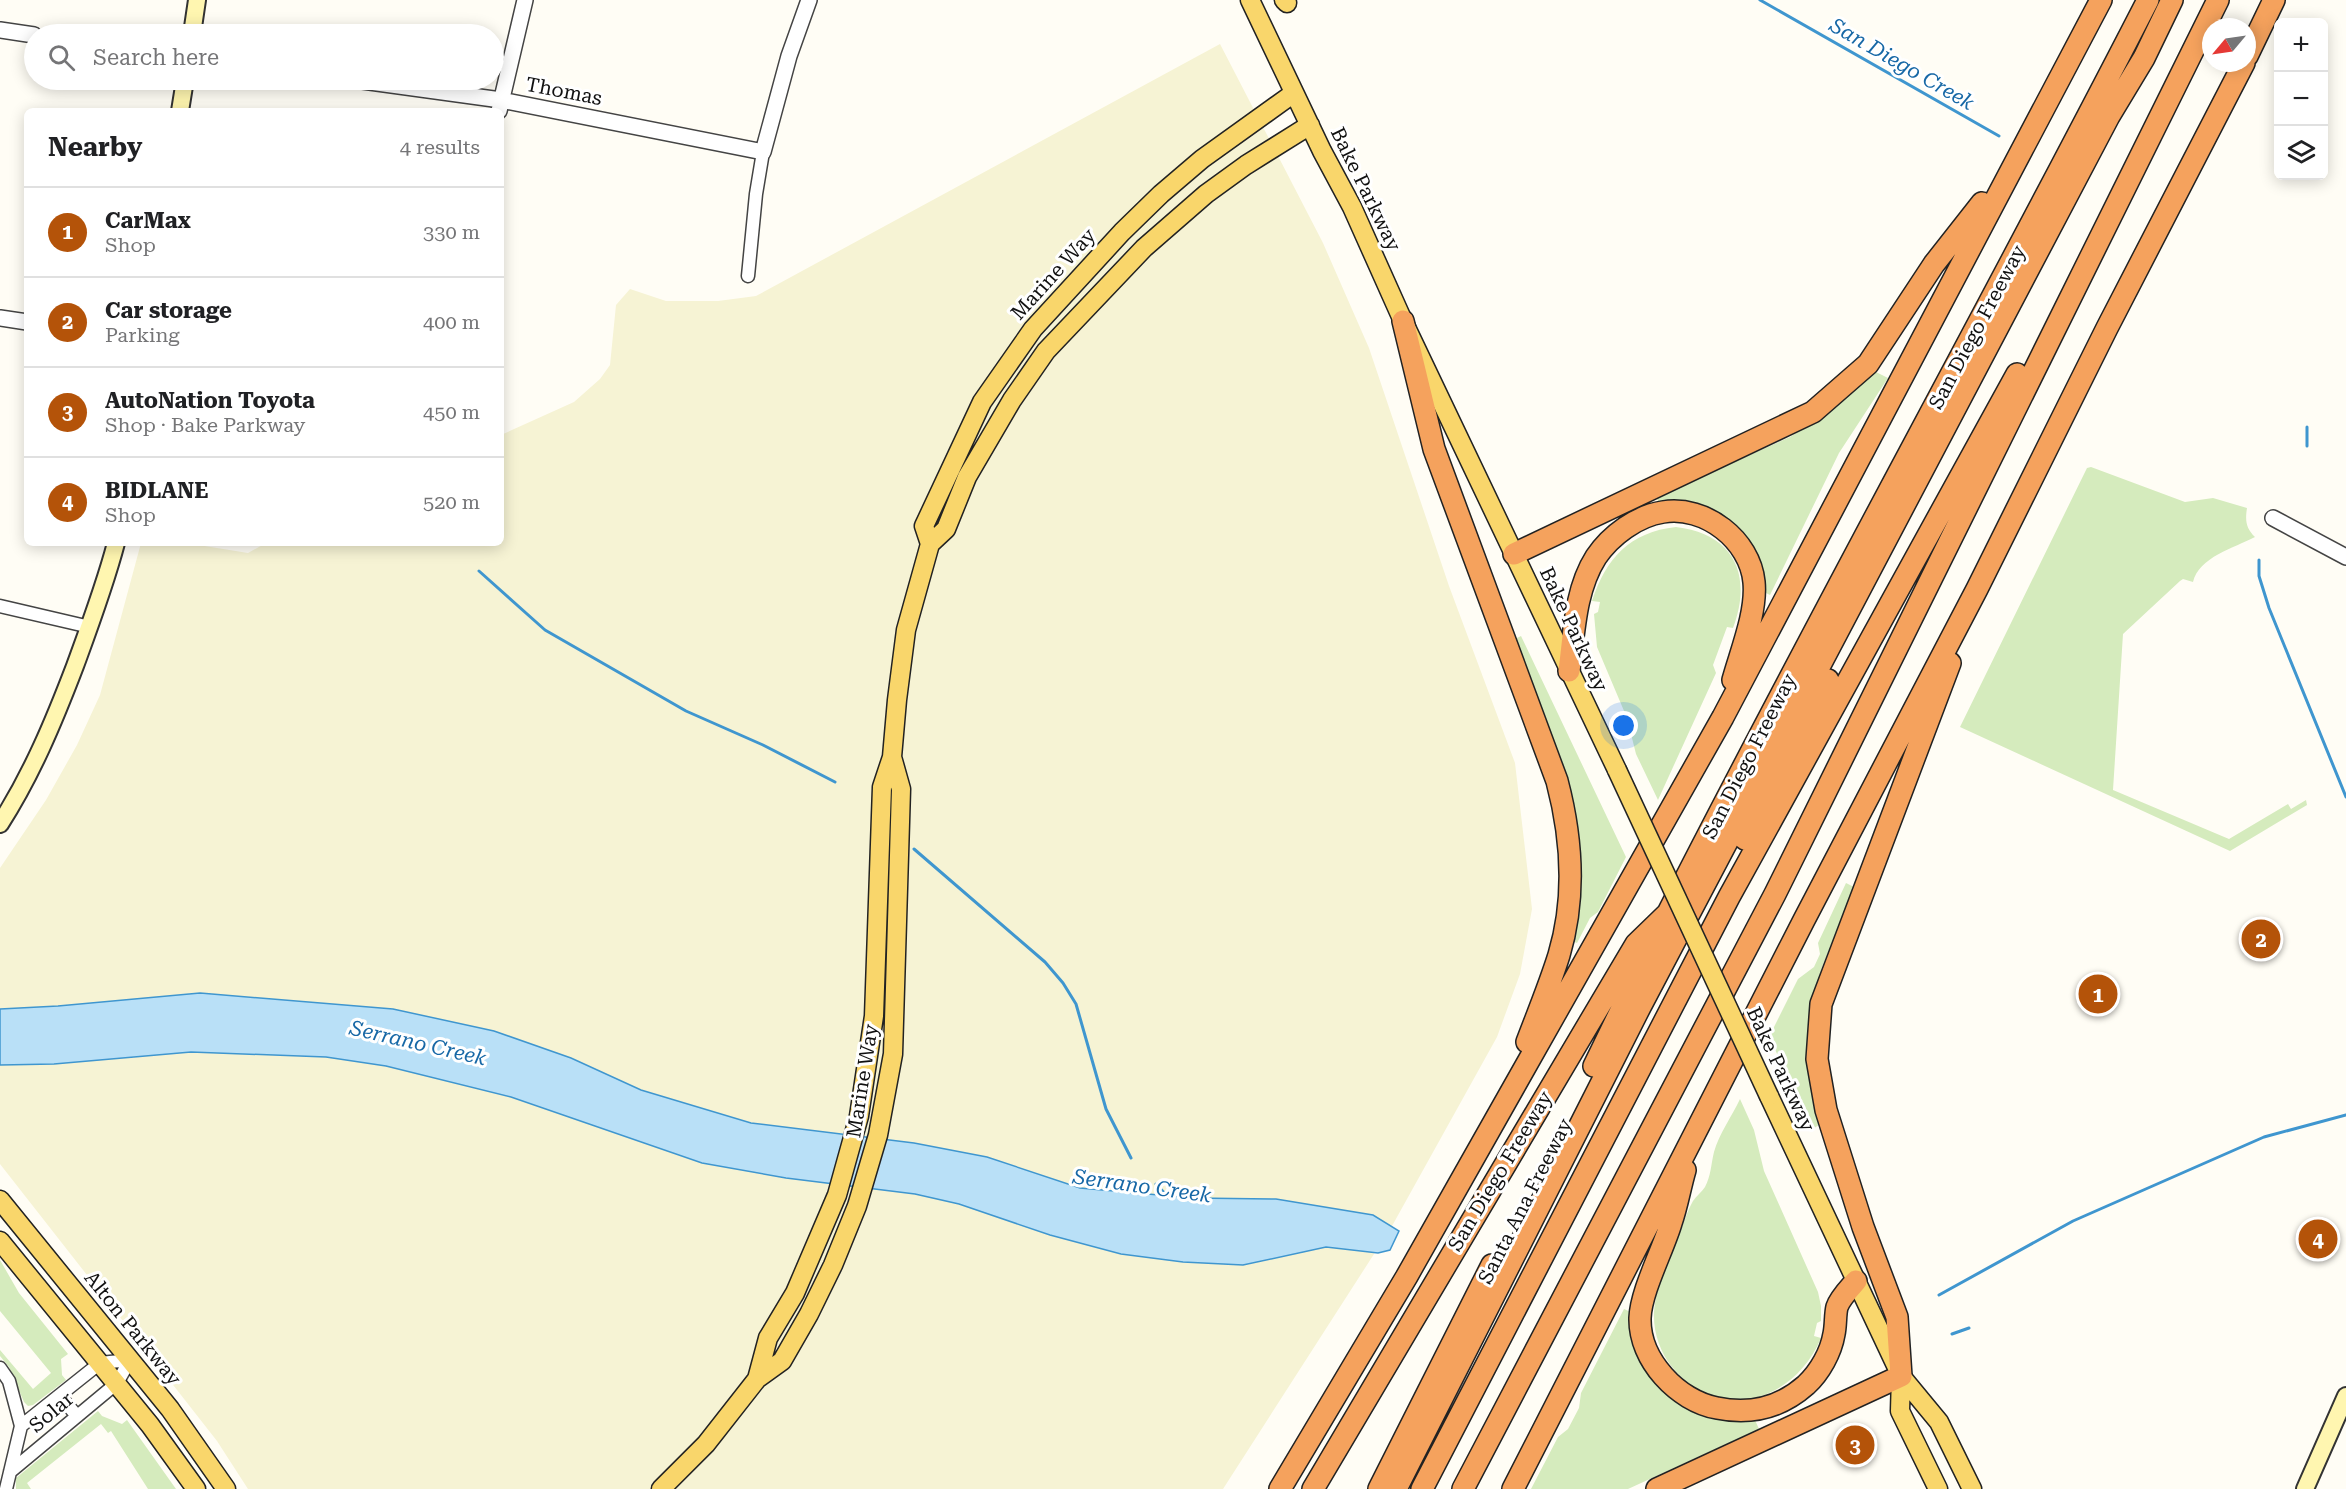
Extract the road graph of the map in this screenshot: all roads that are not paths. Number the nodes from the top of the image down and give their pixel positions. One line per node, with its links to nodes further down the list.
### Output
1 (197, 0): 10 (main road)
2 (525, 0): 17 (street)
3 (810, 0): 25 (street)
4 (1250, 0): 21 (main road, Bake Parkway)
5 (2101, 0): 26 (highway)
6 (2148, 0): 42 (highway, San Diego Freeway)
7 (2172, 0): 16 (highway)
8 (2218, 0): 15 (highway)
9 (2274, 0): 13 (highway)
10 (193, 24)
11 (0, 30): 12 (street)
12 (24, 34)
13 (2256, 38)
14 (2239, 72): 36 (highway)
15 (2181, 74): 45 (highway); 69 (highway)
16 (2131, 81): 45 (highway); 66 (highway)
17 (504, 89)
18 (183, 90): 23 (main road)
19 (411, 90): 22 (street, Thomas)
20 (504, 90): 22 (street)
21 (1294, 93): 24 (main road, Bake Parkway); 32 (main road, Marine Way)
22 (500, 106): 25 (street, Thomas)
23 (180, 108)
24 (1310, 125): 29 (main road, Bake Parkway); 32 (main road, Marine Way)
25 (763, 152): 27 (street)
26 (2016, 160): 34 (highway); 40 (highway)
27 (748, 276)
28 (0, 318): 30 (street)
29 (1403, 321): 34 (main road, Bake Parkway); 43 (highway)
30 (24, 322)
31 (2273, 518): 35 (street)
32 (930, 544): 62 (main road, Marine Way)
33 (115, 546): 38 (main road)
34 (1514, 554): 39 (main road, Bake Parkway)
35 (2346, 557)
36 (1977, 589): 44 (highway); 52 (highway)
37 (0, 606): 38 (street)
38 (90, 627): 41 (main road)
39 (1569, 671): 40 (highway); 48 (main road, Bake Parkway, bridge)
40 (1723, 717): 43 (highway)
41 (0, 824)
42 (1668, 913): 64 (highway, San Diego Freeway); 65 (highway, Santa Ana Freeway)
43 (1507, 1096): 63 (highway)
44 (1694, 1133): 48 (highway); 70 (highway)
45 (1597, 1141): 67 (highway); 68 (highway)
46 (0, 1200): 49 (main road, Alton Parkway)
47 (0, 1241): 50 (main road)
48 (1856, 1281): 52 (main road, Bake Parkway)
49 (130, 1360): 50 (street); 53 (street); 61 (main road, Alton Parkway)
50 (100, 1363): 53 (main road); 54 (street, Solar)
51 (0, 1368): 57 (street)
52 (1900, 1376): 71 (highway); 72 (main road, Bake Parkway); 73 (main road, Bake Parkway)
53 (117, 1383): 56 (street, Solar); 60 (main road)
54 (60, 1396): 56 (street); 57 (street, Solar)
55 (2346, 1396): 74 (main road)
56 (77, 1416): 58 (street, Solar)
57 (21, 1426): 58 (street)
58 (10, 1472): 59 (street)
59 (6, 1489)
60 (196, 1489)
61 (226, 1489)
62 (661, 1489)
63 (1280, 1489)
64 (1313, 1489)
65 (1379, 1489)
66 (1396, 1489)
67 (1408, 1489)
68 (1422, 1489)
69 (1463, 1489)
70 (1513, 1489)
71 (1657, 1489)
72 (1938, 1489)
73 (1972, 1489)
74 (2305, 1489)

